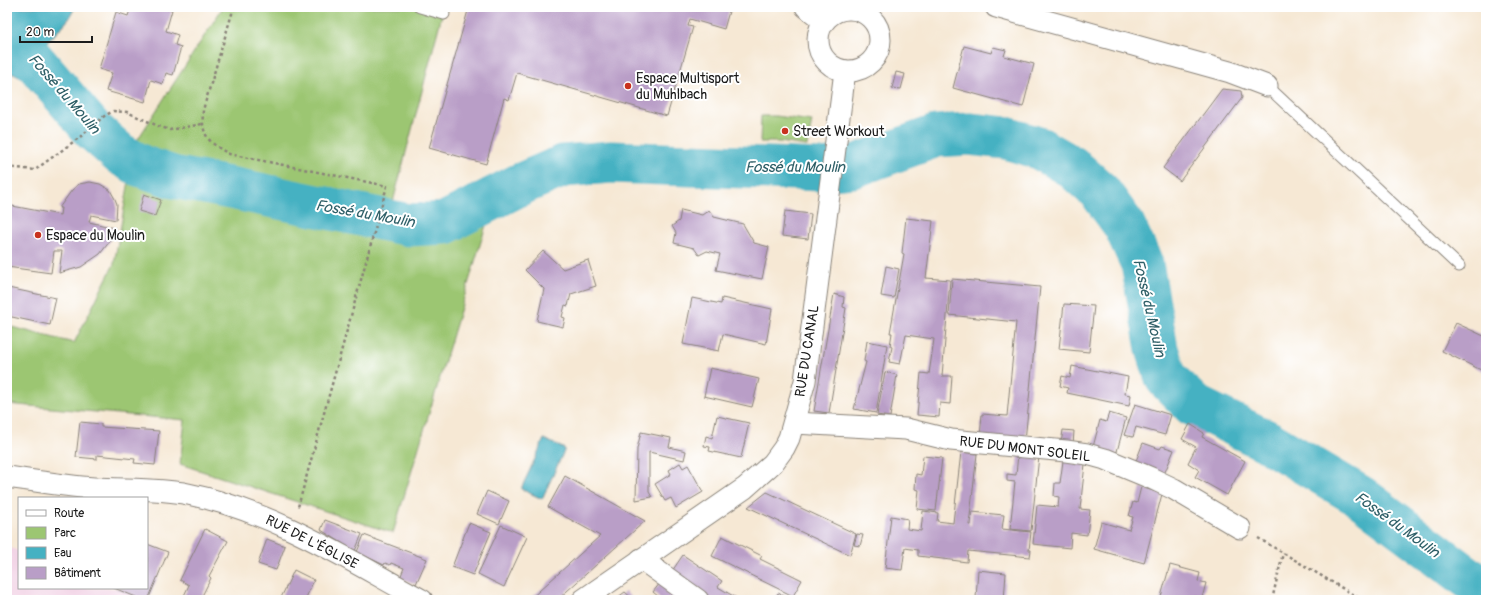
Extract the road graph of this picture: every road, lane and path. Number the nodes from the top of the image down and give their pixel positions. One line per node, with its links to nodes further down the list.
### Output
1 (234, 7): 10 (path)
2 (420, 7): 6 (lane)
3 (806, 7): 7 (street)
4 (996, 7): 9 (street)
5 (857, 8): 7 (street); 8 (street)
6 (444, 14)
7 (824, 20): 8 (street)
8 (844, 72): 13 (street, RUE DU CANAL)
9 (1267, 86): 12 (lane)
10 (202, 124): 11 (path); 16 (path)
11 (7, 167)
12 (1459, 266)
13 (794, 423): 15 (street, RUE DU MONT SOLEIL); 18 (street, RUE DU CANAL)
14 (7, 477): 16 (street, RUE DE L'ÉGLISE)
15 (1240, 528): 17 (path)
16 (292, 529): 19 (street, RUE DE L'ÉGLISE)
17 (1283, 553): 22 (path); 23 (path)
18 (641, 560): 20 (street, RUE DU CANAL); 21 (street)
19 (422, 600)
20 (583, 600)
21 (698, 600)
22 (1272, 600)
23 (1362, 600)

